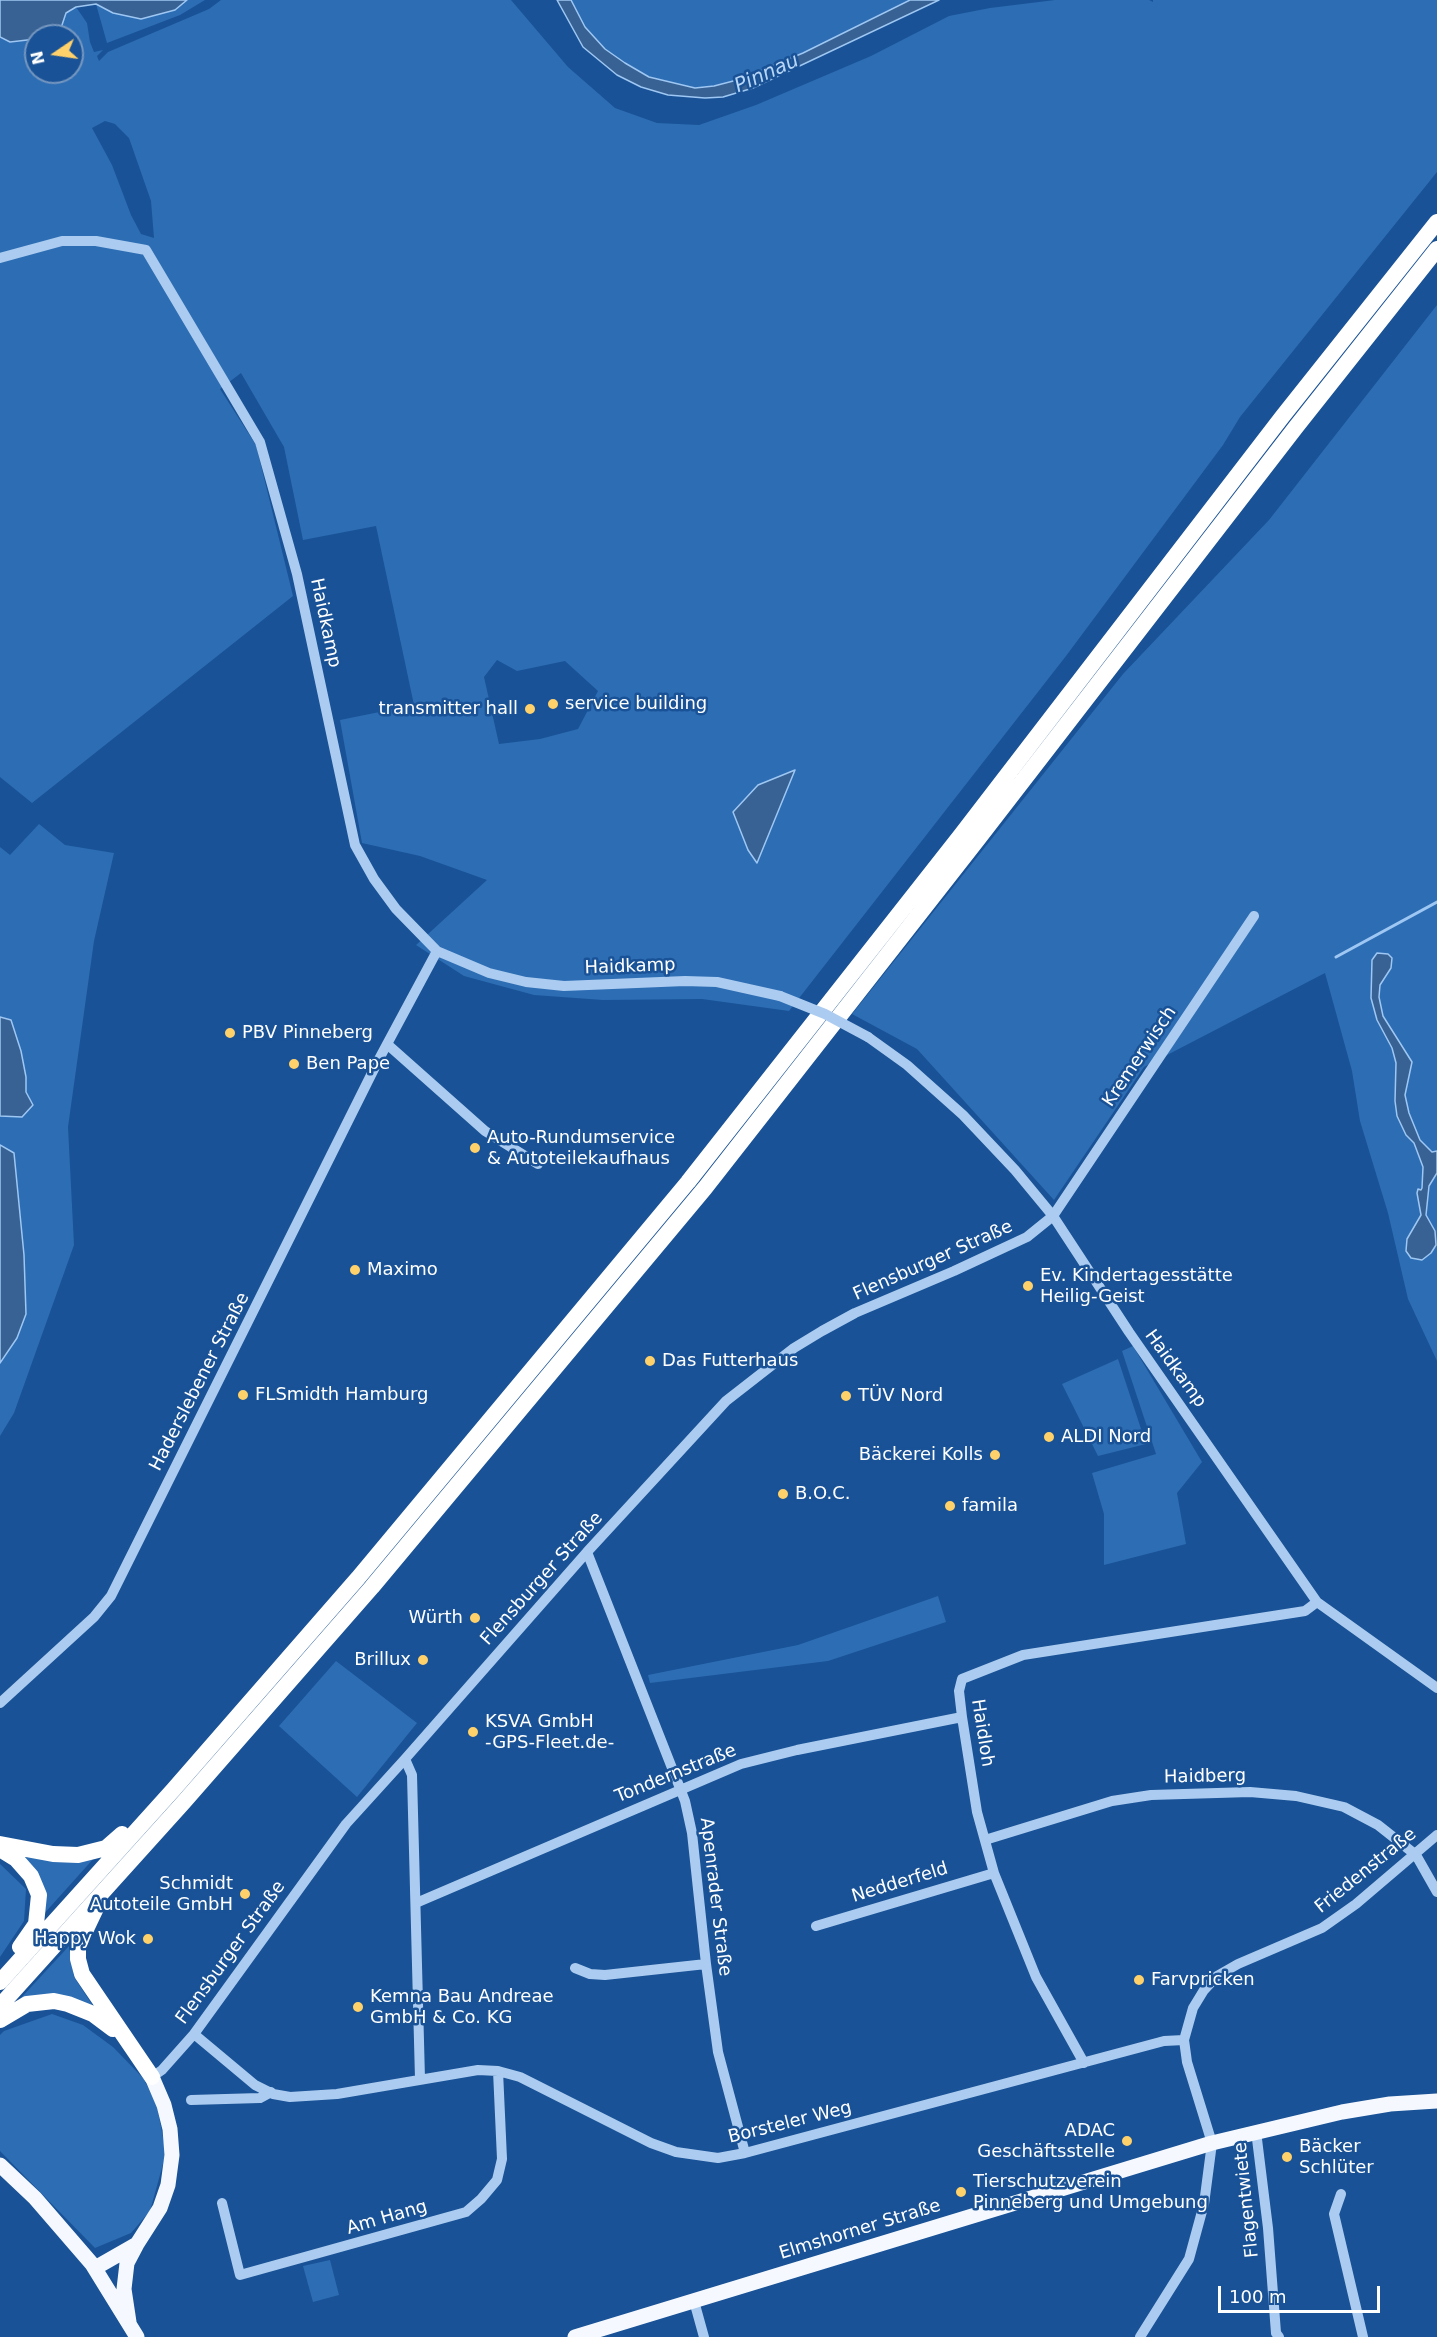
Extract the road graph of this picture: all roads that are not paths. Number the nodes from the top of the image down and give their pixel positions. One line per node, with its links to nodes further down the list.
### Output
1 (1437, 222): 16 (highway)
2 (1437, 249): 23 (highway)
3 (0, 258): 5 (street, Haidkamp)
4 (1254, 916): 8 (street, Kremerwisch)
5 (436, 951): 6 (street, Haderslebener Straße); 8 (street, Haidkamp, bridge)
6 (387, 1044): 7 (street); 12 (street, Haderslebener Straße)
7 (538, 1164)
8 (1053, 1216): 9 (street, Flensburger Straße); 10 (street, Haidkamp)
9 (587, 1552): 14 (street, Flensburger Straße); 15 (street, Apenrader Straße)
10 (1317, 1602): 11 (street, Haidkamp); 13 (street, Haidloh)
11 (1437, 1688)
12 (0, 1702)
13 (962, 1717): 15 (street, Tondernstraße); 18 (street, Haidloh)
14 (405, 1759): 25 (street); 32 (street, Flensburger Straße)
15 (681, 1789): 25 (street, Tondernstraße); 27 (street, Apenrader Straße)
16 (173, 1790): 19 (highway); 29 (highway)
17 (1437, 1835): 21 (street, Friedenstraße)
18 (985, 1840): 21 (street, Haidberg); 22 (street, Haidloh)
19 (0, 1844)
20 (0, 1849): 29 (highway)
21 (1416, 1856): 24 (street); 34 (street, Friedenstraße)
22 (994, 1873): 26 (street, Nedderfeld); 35 (street, Haidloh)
23 (103, 1892): 30 (highway); 33 (highway)
24 (1437, 1892)
25 (416, 1903): 38 (street)
26 (816, 1926)
27 (706, 1964): 28 (street); 44 (street, Apenrader Straße)
28 (575, 1968)
29 (0, 1979)
30 (0, 2006)
31 (0, 2020): 33 (highway)
32 (194, 2034): 37 (street, Flensburger Straße); 39 (street, Borsteler Weg)
33 (124, 2037): 37 (highway)
34 (1184, 2040): 35 (street, Borsteler Weg); 43 (street, Friedenstraße)
35 (1084, 2063): 44 (street, Borsteler Weg)
36 (498, 2071): 38 (street, Borsteler Weg); 44 (street, Borsteler Weg); 47 (street, Am Hang)
37 (152, 2077): 48 (main road)
38 (420, 2079): 39 (street, Borsteler Weg)
39 (271, 2092): 40 (street, Borsteler Weg)
40 (191, 2100)
41 (1437, 2101): 42 (main road, Elmshorner Straße)
42 (1256, 2131): 43 (main road, Elmshorner Straße); 58 (street, Flagentwiete)
43 (1212, 2143): 52 (main road, Elmshorner Straße); 57 (street)
44 (745, 2153)
45 (0, 2165): 50 (main road)
46 (1341, 2194): 59 (street)
47 (222, 2203)
48 (137, 2244): 49 (main road); 50 (main road)
49 (128, 2263): 51 (main road); 53 (main road)
50 (95, 2268): 51 (main road)
51 (104, 2283): 53 (main road)
52 (694, 2301): 55 (main road, Elmshorner Straße); 56 (street)
53 (129, 2322): 54 (main road)
54 (137, 2337)
55 (575, 2337)
56 (704, 2337)
57 (1140, 2337)
58 (1279, 2337)
59 (1363, 2337)

